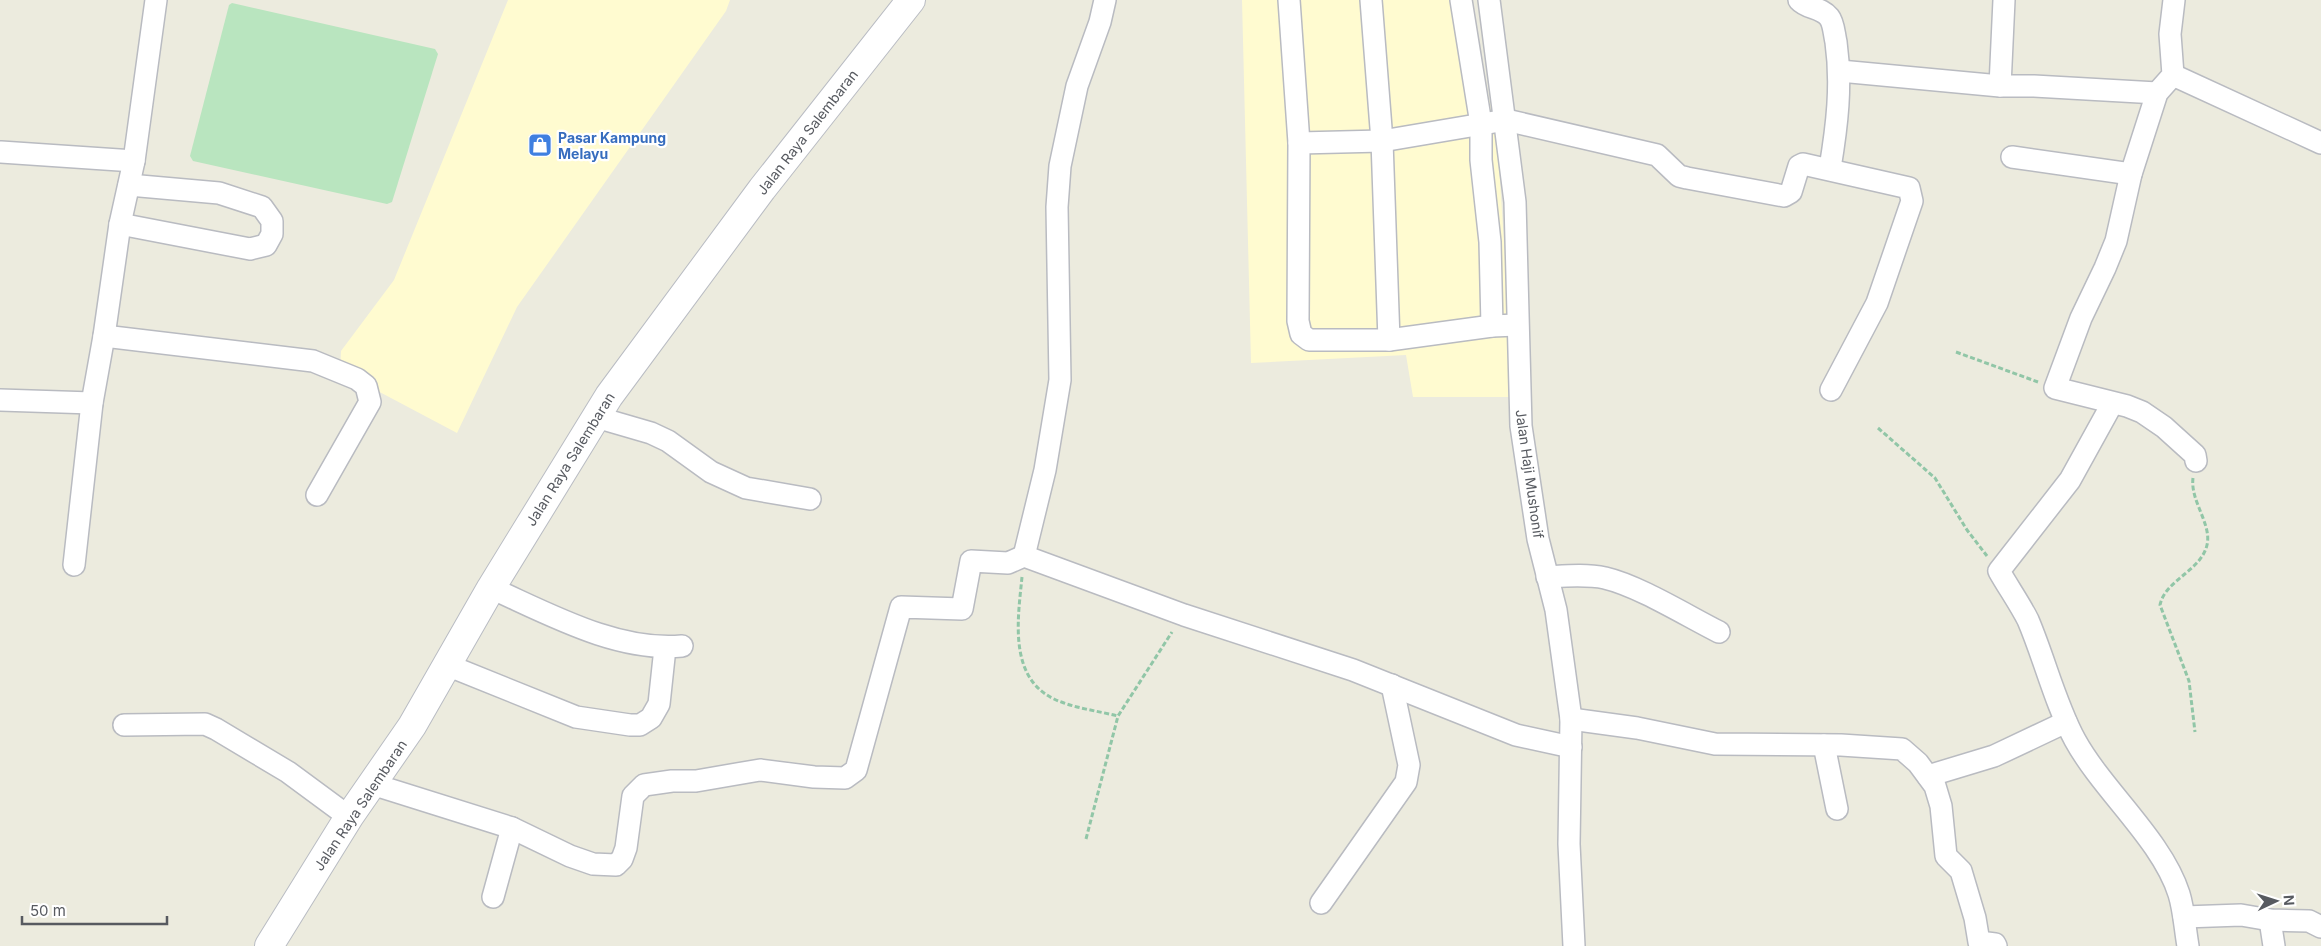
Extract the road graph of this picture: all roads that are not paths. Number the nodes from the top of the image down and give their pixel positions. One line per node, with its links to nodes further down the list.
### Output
1 (156, 0): 22 (street)
2 (911, 0): 35 (main road, Jalan Raya Salembaran)
3 (1105, 0): 39 (street)
4 (1289, 0): 18 (street)
5 (1371, 0): 17 (street)
6 (1461, 0): 16 (street)
7 (1489, 0): 15 (street, Jalan Haji Mushonif)
8 (1799, 0): 11 (street)
9 (2004, 0): 13 (street)
10 (2174, 0): 12 (street)
11 (1840, 71): 13 (street); 23 (street)
12 (2172, 75): 14 (street); 19 (street)
13 (2000, 86): 14 (street)
14 (2157, 93): 24 (street)
15 (1506, 120): 16 (street); 23 (street); 27 (street, Jalan Haji Mushonif)
16 (1481, 124): 17 (street); 28 (street)
17 (1382, 141): 18 (street); 30 (street)
18 (1299, 143): 30 (street)
19 (2321, 143)
20 (1, 152): 22 (street)
21 (2012, 157): 24 (street)
22 (134, 161): 25 (street)
23 (1830, 168): 31 (street)
24 (2131, 174): 34 (street)
25 (129, 184): 26 (street); 26 (street)
26 (120, 224): 29 (street)
27 (1517, 325): 28 (street); 41 (street, Jalan Haji Mushonif)
28 (1492, 326): 30 (street)
29 (104, 336): 33 (street); 37 (street)
30 (1389, 340)
31 (1831, 390)
32 (0, 400): 33 (street)
33 (92, 403): 40 (street)
34 (2112, 404): 36 (street); 47 (street)
35 (596, 417): 38 (street); 42 (main road, Jalan Raya Salembaran)
36 (2196, 461)
37 (317, 495)
38 (810, 499)
39 (1024, 556): 45 (street); 55 (street)
40 (74, 565)
41 (1547, 577): 43 (street); 46 (street, Jalan Haji Mushonif)
42 (491, 588): 44 (main road, Jalan Raya Salembaran); 44 (street)
43 (1719, 632)
44 (447, 665): 52 (main road, Jalan Raya Salembaran)
45 (1392, 685): 50 (street); 57 (street)
46 (1571, 719): 49 (street); 50 (street, Jalan Haji Mushonif)
47 (2066, 722): 51 (street); 58 (street)
48 (124, 725): 54 (street)
49 (1824, 745): 51 (street); 53 (street)
50 (1571, 747): 62 (street, Jalan Haji Mushonif)
51 (1928, 776): 63 (street)
52 (372, 784): 54 (main road, Jalan Raya Salembaran); 55 (street)
53 (1837, 810)
54 (349, 817): 61 (main road, Jalan Raya Salembaran)
55 (512, 828): 56 (street)
56 (493, 897)
57 (1321, 903)
58 (2184, 916): 59 (street); 64 (street)
59 (2270, 920): 60 (street); 65 (street)
60 (2321, 927)
61 (269, 946)
62 (1574, 946)
63 (1996, 946)
64 (2188, 946)
65 (2274, 946)

